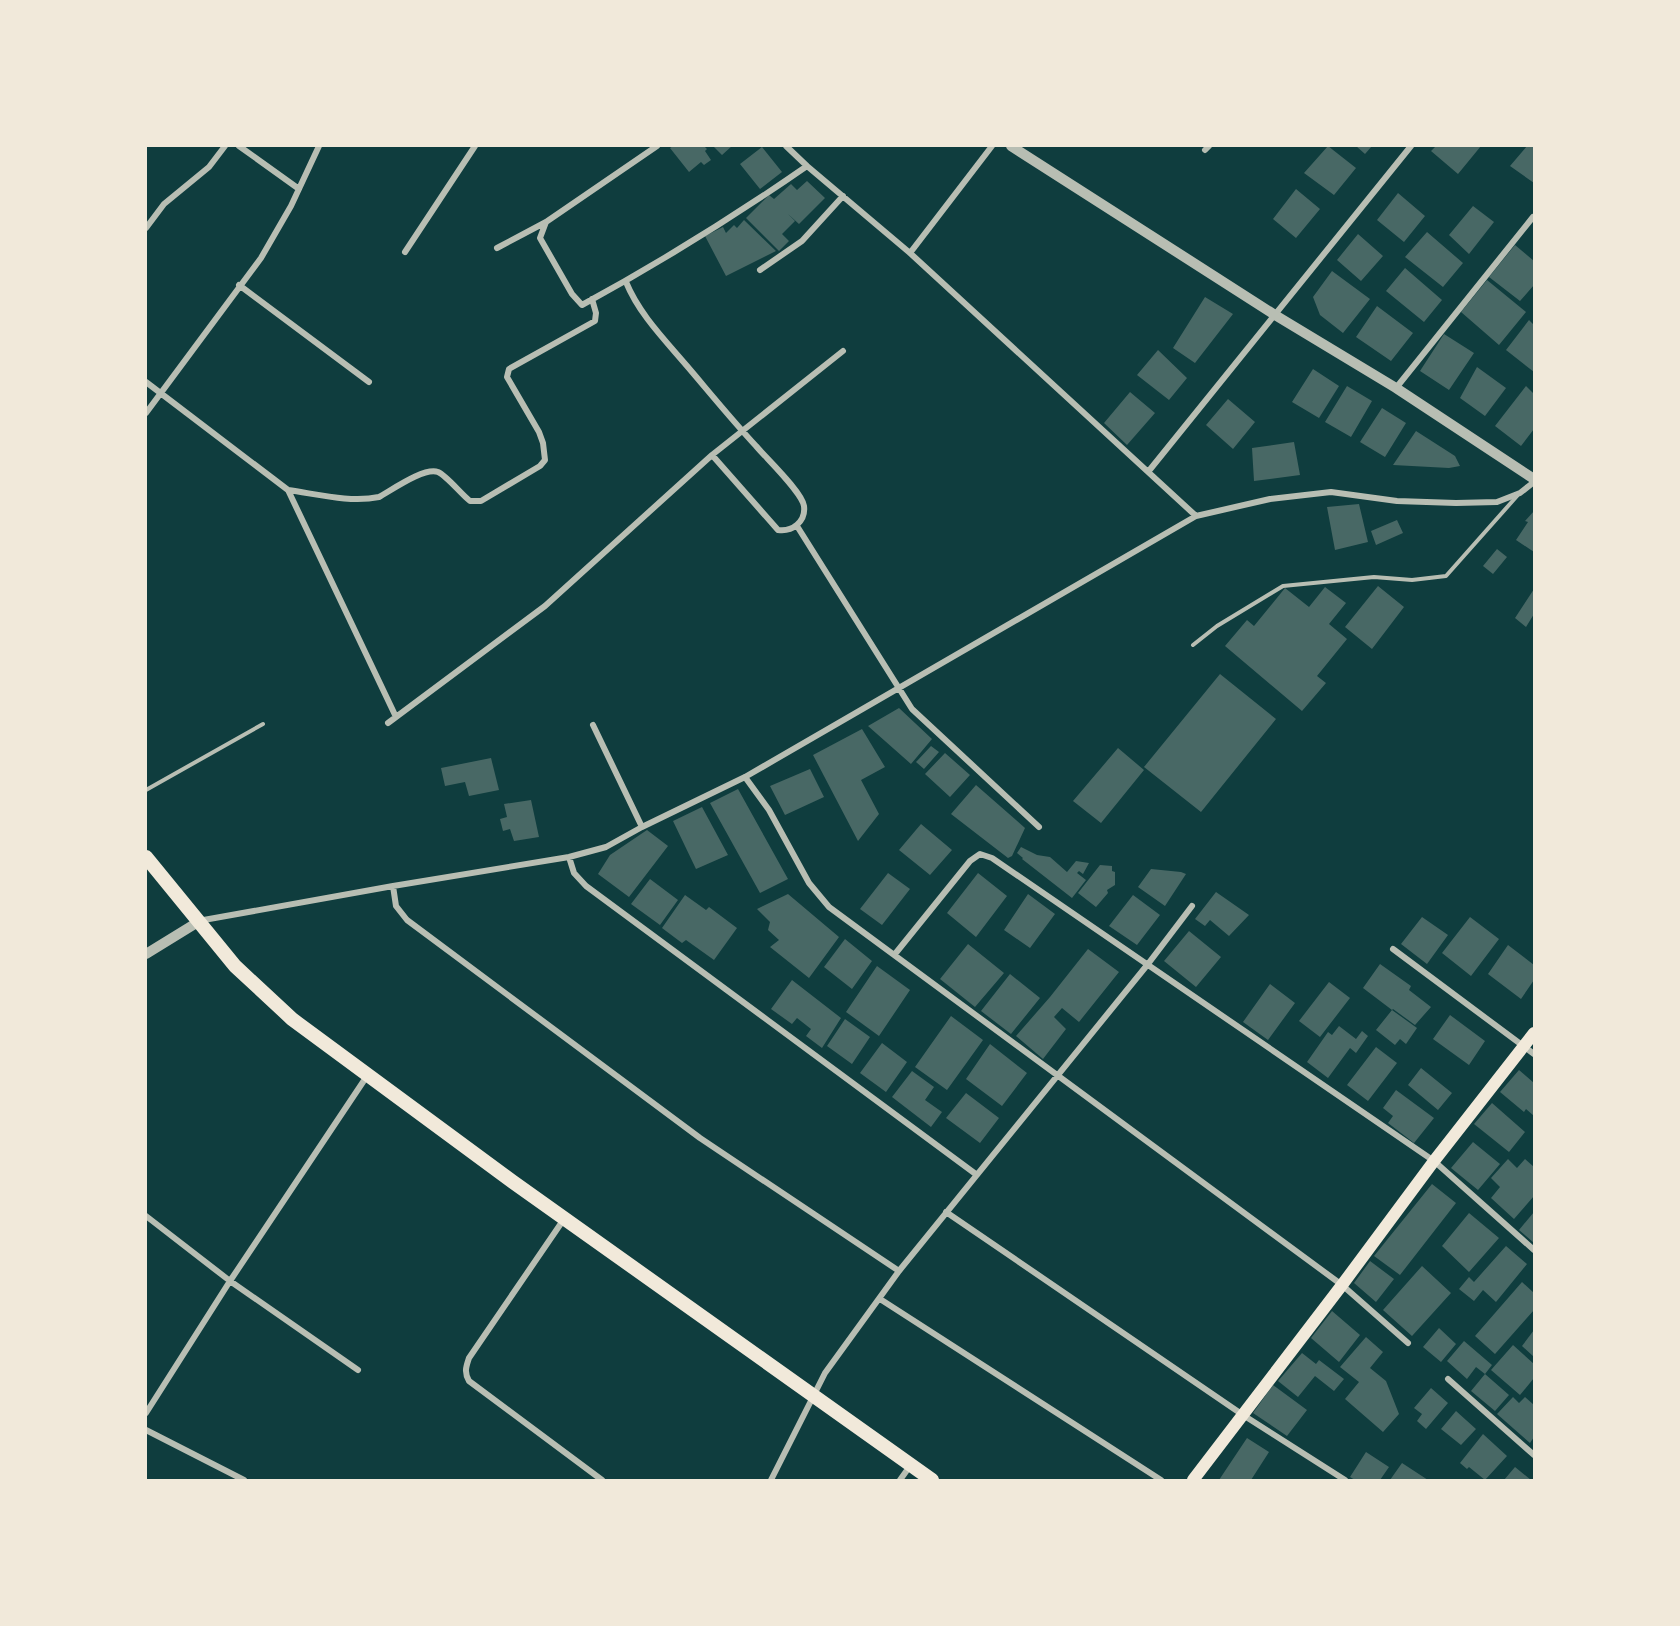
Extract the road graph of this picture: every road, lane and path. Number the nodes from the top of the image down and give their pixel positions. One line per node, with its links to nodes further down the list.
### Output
1 (225, 146): 15 (street)
2 (239, 146): 11 (street)
3 (319, 146): 11 (street)
4 (475, 146): 17 (street)
5 (657, 146): 14 (street)
6 (786, 146): 10 (street)
7 (992, 146): 18 (street)
8 (1011, 146): 23 (street)
9 (1411, 146): 23 (street)
10 (807, 166): 12 (street); 20 (street)
11 (299, 189): 21 (street)
12 (843, 196): 18 (street); 19 (street)
13 (1533, 217): 27 (street)
14 (546, 222): 16 (street); 22 (street)
15 (146, 228)
16 (496, 248)
17 (405, 252)
18 (910, 253): 32 (street)
19 (760, 270)
20 (626, 282): 22 (street); 30 (street)
21 (239, 285): 26 (street); 28 (street)
22 (592, 299): 34 (street)
23 (1275, 315): 27 (street); 32 (street)
24 (843, 351): 30 (street)
25 (146, 382): 28 (street)
26 (369, 382)
27 (1396, 388): 33 (street)
28 (160, 393): 29 (street); 34 (street)
29 (146, 412)
30 (743, 432): 31 (street); 37 (street)
31 (712, 455): 37 (street); 40 (street)
32 (1148, 472): 36 (street)
33 (1534, 481): 35 (street)
34 (288, 490): 40 (street)
35 (1520, 493): 36 (street); 38 (lane)
36 (1196, 516): 39 (street)
37 (797, 526): 39 (street)
38 (1193, 645)
39 (897, 687): 44 (street); 47 (street)
40 (396, 717): 41 (street)
41 (388, 723)
42 (263, 724): 45 (lane)
43 (593, 725): 46 (street)
44 (745, 777): 46 (street); 55 (street)
45 (146, 790)
46 (642, 827): 49 (street)
47 (1039, 827)
48 (146, 857): 52 (main road)
49 (569, 857): 50 (street); 62 (street)
50 (393, 886): 52 (street); 67 (street)
51 (1192, 906): 56 (street)
52 (198, 922): 54 (street); 59 (main road)
53 (1393, 949): 58 (street)
54 (146, 954)
55 (895, 954): 56 (street); 60 (street)
56 (1148, 964): 60 (street); 61 (street)
57 (1534, 1034): 58 (main road)
58 (1530, 1050): 61 (main road)
59 (367, 1076): 65 (main road); 68 (street)
60 (1056, 1076): 62 (street); 69 (street)
61 (1434, 1161): 66 (street); 69 (main road)
62 (976, 1175): 63 (street)
63 (946, 1212): 67 (street); 76 (street)
64 (146, 1216): 68 (street)
65 (564, 1219): 74 (main road); 81 (street)
66 (1534, 1250)
67 (899, 1271): 70 (street)
68 (230, 1281): 72 (street); 75 (street)
69 (1342, 1285): 71 (street); 76 (main road)
70 (880, 1299): 74 (street); 85 (street)
71 (1408, 1343)
72 (358, 1370)
73 (1448, 1379): 78 (street)
74 (814, 1398): 79 (main road); 82 (street)
75 (146, 1413)
76 (1244, 1414): 86 (main road); 87 (street)
77 (146, 1430): 80 (street)
78 (1534, 1455)
79 (910, 1465): 83 (street); 84 (main road)
80 (244, 1480)
81 (602, 1480)
82 (771, 1480)
83 (900, 1480)
84 (932, 1480)
85 (1161, 1480)
86 (1193, 1480)
87 (1345, 1480)

